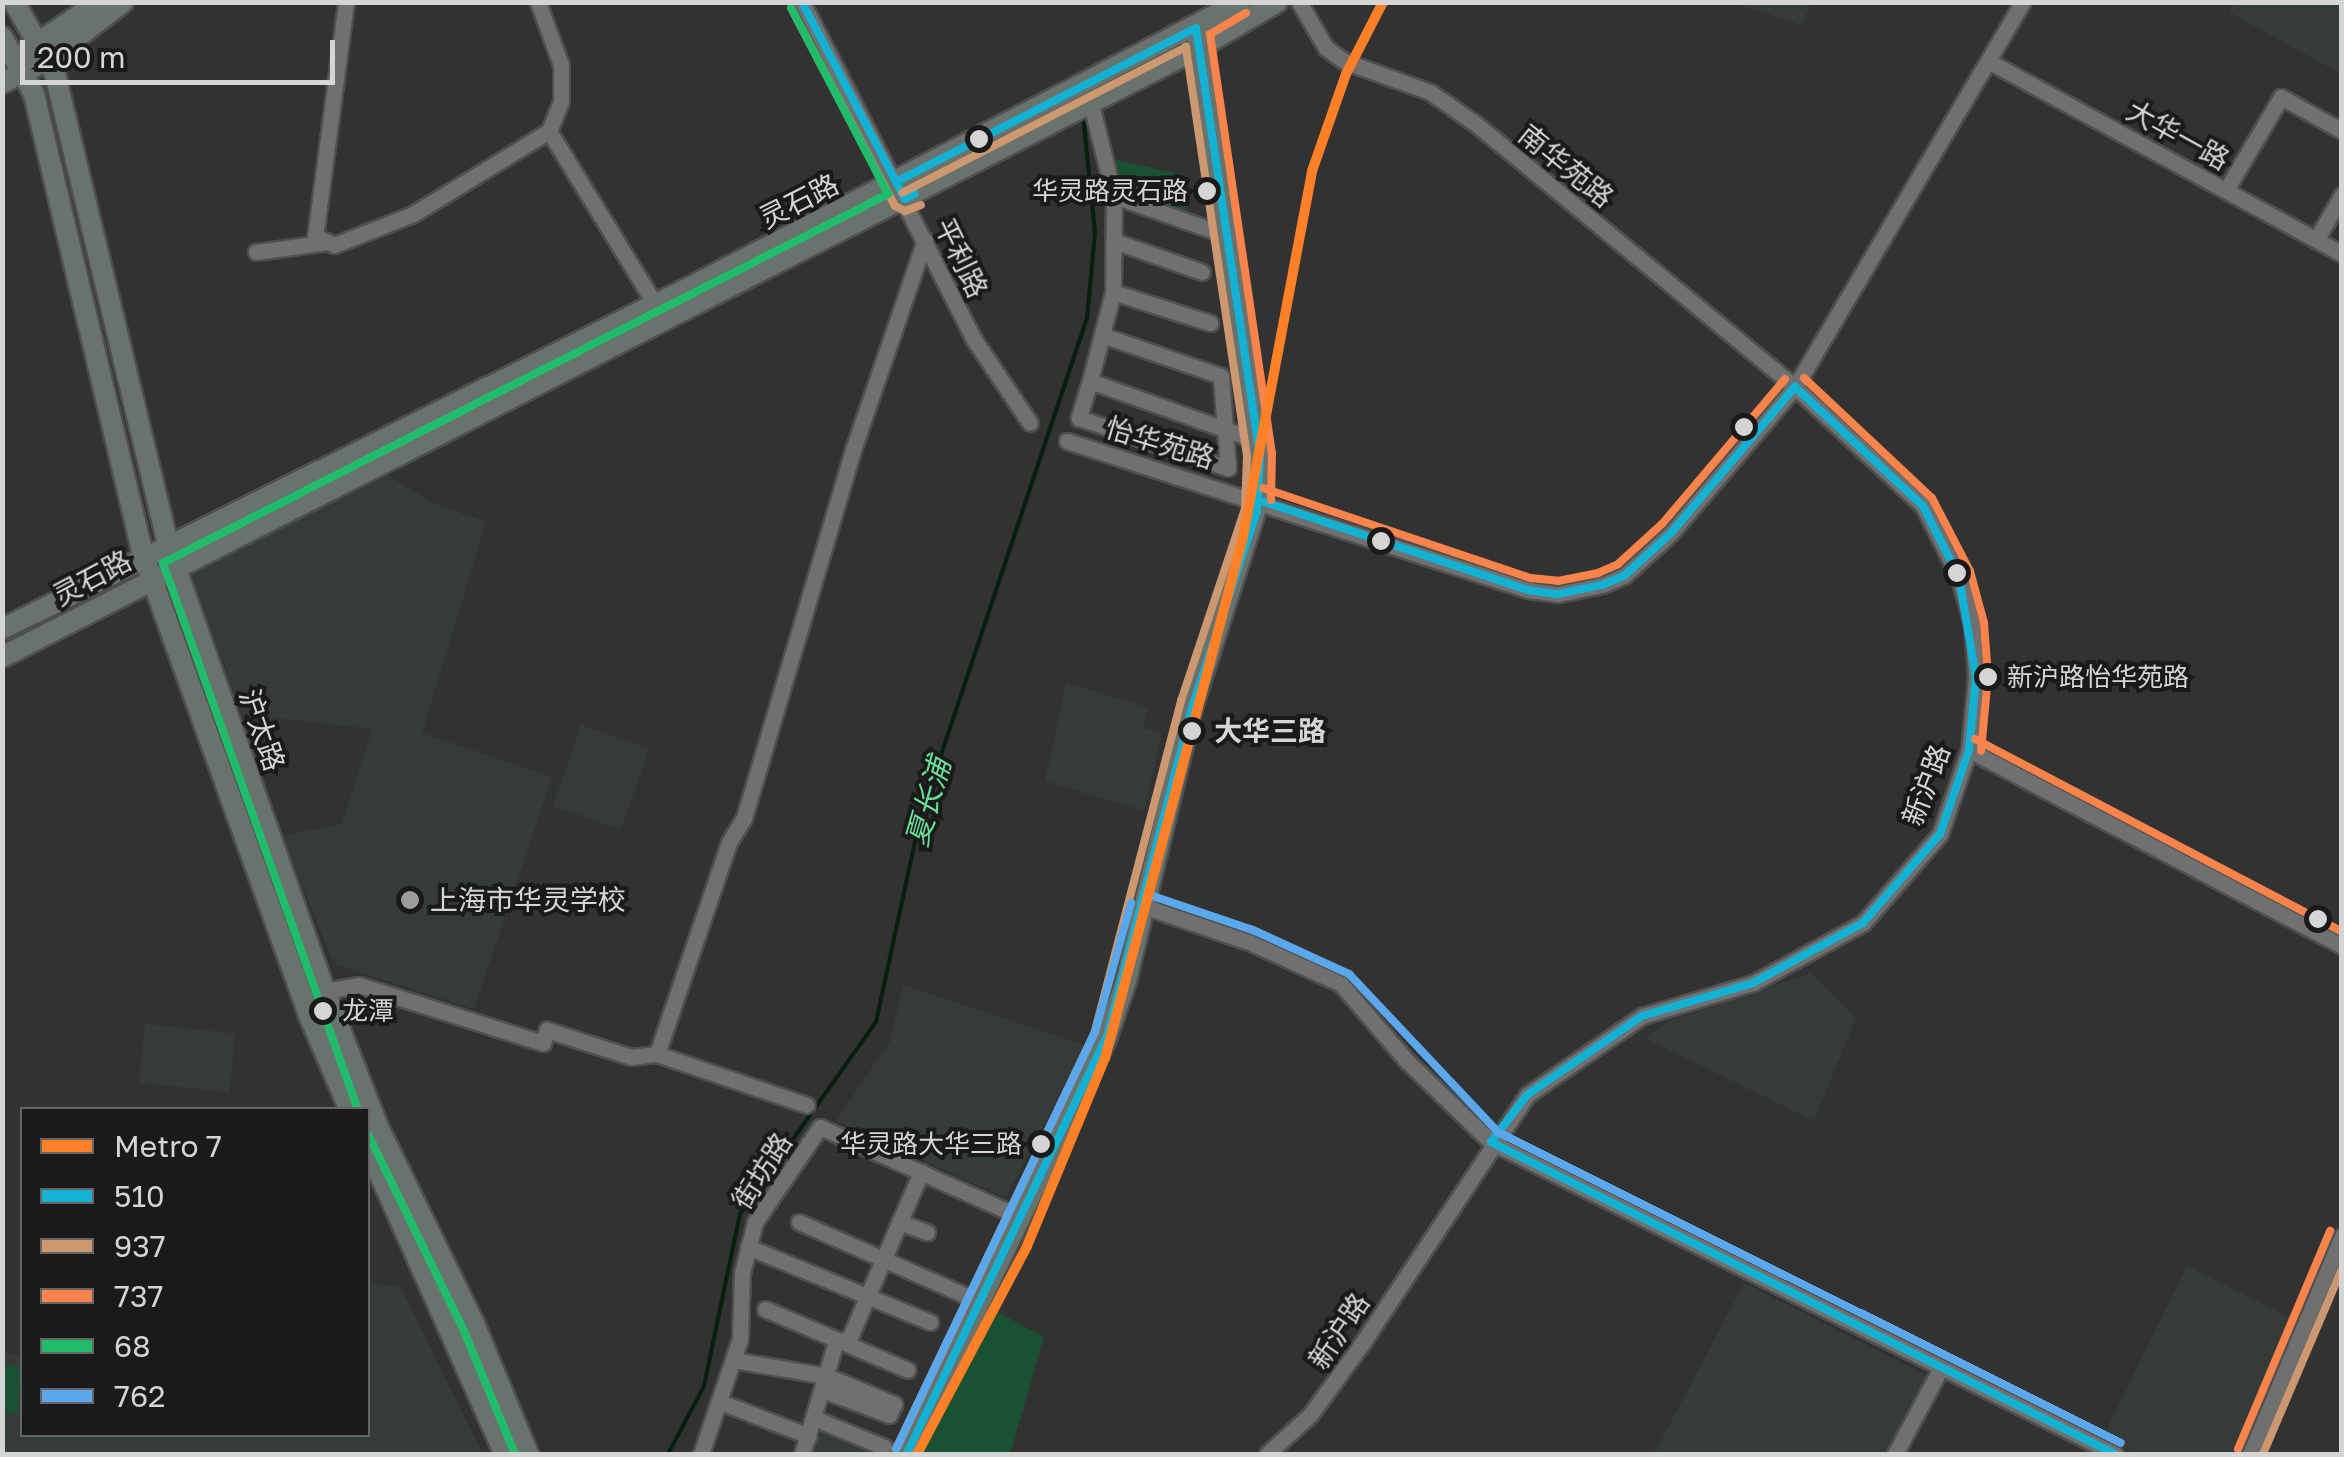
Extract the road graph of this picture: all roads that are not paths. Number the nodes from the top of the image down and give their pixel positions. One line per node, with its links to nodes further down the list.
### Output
1 (14, 2): 13 (main road, 沪太路)
2 (99, 2): 13 (main road)
3 (123, 2): 13 (main road)
4 (346, 2): 28 (street)
5 (538, 2): 19 (street)
6 (802, 2): 21 (street, 平利路)
7 (1240, 2): 12 (main road, 灵石路)
8 (1277, 2): 12 (main road, 灵石路)
9 (1299, 2): 37 (street, 南华苑路)
10 (2024, 2): 14 (street)
11 (2, 38): 15 (main road, 沪太路)
12 (1197, 39): 17 (main road, 灵石路); 21 (main road, 灵石路); 24 (main road)
13 (43, 52): 15 (main road); 43 (main road, 沪太路)
14 (1990, 62): 20 (street, 大华一路); 37 (street)
15 (14, 63): 16 (main road); 44 (main road, 沪太路)
16 (2, 83)
17 (1091, 104): 21 (main road, 灵石路); 23 (street)
18 (2342, 130): 20 (street)
19 (549, 131): 28 (street); 33 (street)
20 (2226, 190): 26 (street, 大华一路)
21 (900, 191): 25 (street, 平利路); 33 (main road, 灵石路); 45 (main road, 灵石路)
22 (2342, 195): 26 (street)
23 (1114, 196): 24 (street); 27 (street)
24 (1226, 235): 41 (main road)
25 (925, 240): 38 (street, 平利路); 53 (street)
26 (2316, 240): 30 (street, 大华一路)
27 (1114, 241): 31 (street); 32 (street)
28 (322, 243): 29 (street)
29 (256, 252)
30 (2342, 254)
31 (1202, 272)
32 (1113, 292): 34 (street); 35 (street)
33 (655, 304): 43 (main road, 灵石路)
34 (1210, 322)
35 (1102, 335): 36 (street); 39 (street)
36 (1090, 381): 39 (street); 39 (street)
37 (1796, 387): 42 (street, 怡华苑路); 49 (street, 新沪路)
38 (1030, 423)
39 (1229, 431): 41 (street)
40 (1067, 441): 42 (street, 怡华苑路)
41 (1258, 441): 42 (main road)
42 (1260, 500): 50 (main road)
43 (168, 542): 44 (main road, 灵石路); 45 (main road, 沪太路)
44 (143, 554): 46 (main road, 沪太路); 47 (main road, 灵石路)
45 (175, 567): 46 (main road, 灵石路); 52 (main road, 沪太路)
46 (151, 577): 48 (main road, 灵石路); 55 (main road, 沪太路)
47 (2, 629)
48 (2, 657)
49 (1968, 750): 51 (street); 56 (street, 新沪路)
50 (1143, 906): 56 (street); 59 (main road)
51 (2342, 946)
52 (325, 991): 53 (street); 81 (main road, 沪太路)
53 (657, 1054): 54 (street)
54 (807, 1105)
55 (349, 1107)
56 (1491, 1142): 72 (street); 85 (street, 新沪路)
57 (370, 1152): 80 (main road)
58 (921, 1172): 59 (street, 街坊路); 61 (street); 64 (street, 街坊路)
59 (1020, 1216): 67 (main road)
60 (799, 1222): 65 (street)
61 (899, 1222): 62 (street); 65 (street)
62 (928, 1232)
63 (2342, 1236): 88 (street)
64 (748, 1247): 66 (street); 71 (street, 街坊路)
65 (884, 1259): 66 (street); 67 (street)
66 (868, 1296): 69 (street); 70 (street)
67 (980, 1302): 84 (main road)
68 (765, 1309): 70 (street)
69 (930, 1322)
70 (841, 1342): 73 (street); 74 (street)
71 (734, 1360): 74 (street); 75 (street, 街坊路)
72 (1942, 1368): 86 (street); 87 (street)
73 (908, 1370)
74 (825, 1383): 76 (street)
75 (724, 1403): 77 (street); 79 (street, 街坊路)
76 (816, 1419): 77 (street); 78 (street)
77 (809, 1436): 83 (street)
78 (884, 1446)
79 (704, 1447): 82 (street)
80 (505, 1454)
81 (528, 1454)
82 (690, 1454)
83 (802, 1454)
84 (907, 1454)
85 (1267, 1454)
86 (1894, 1454)
87 (2115, 1454)
88 (2250, 1454)

